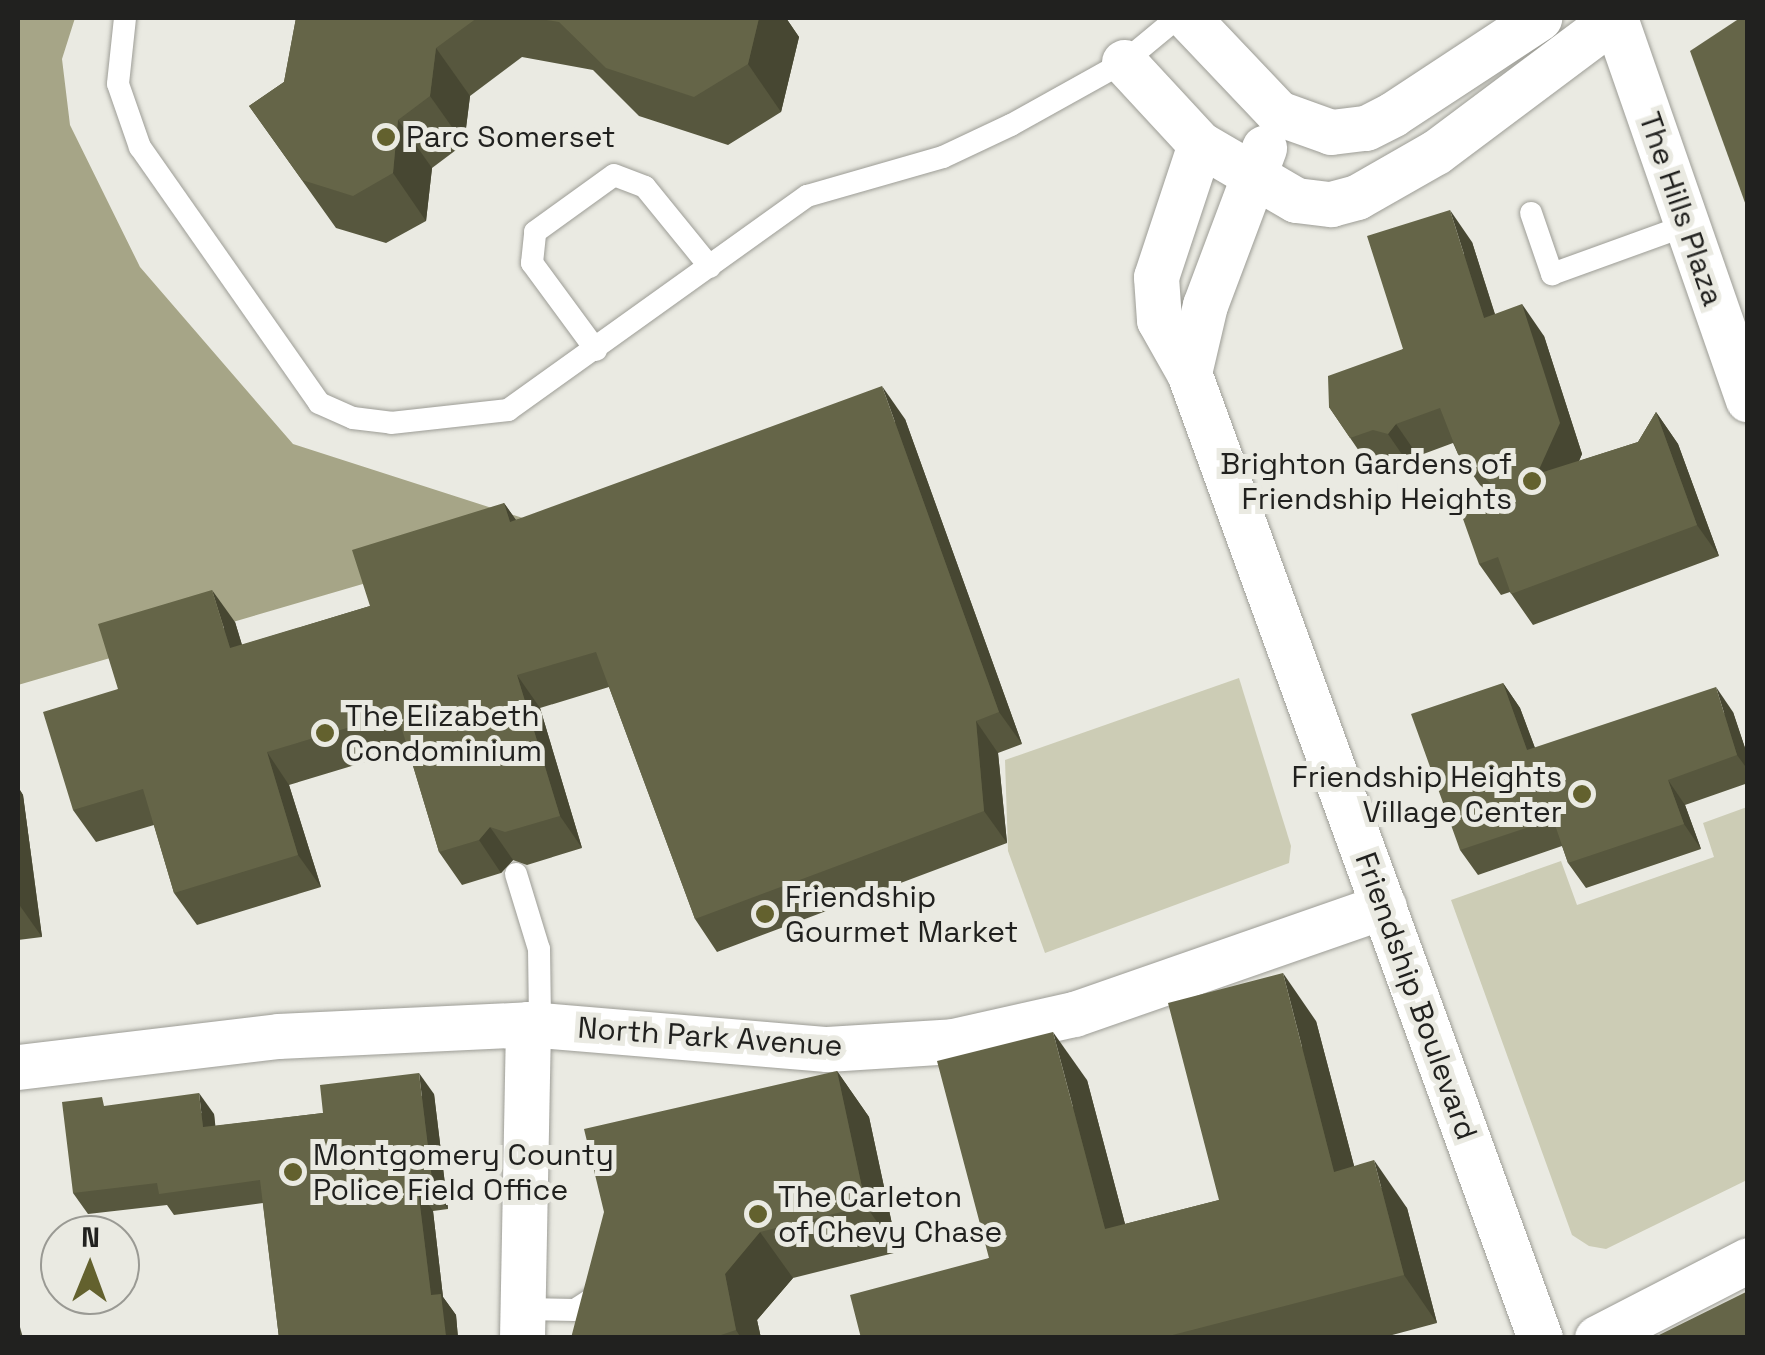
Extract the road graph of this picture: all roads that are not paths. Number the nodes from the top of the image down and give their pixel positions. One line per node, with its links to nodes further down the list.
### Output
1 (125, 18): 13 (lane)
2 (1177, 18): 6 (lane)
3 (1188, 18): 7 (street)
4 (1539, 18): 7 (street)
5 (1615, 18): 9 (street); 11 (street, The Hills Plaza)
6 (1124, 62): 8 (street); 12 (lane)
7 (1278, 113): 9 (street)
8 (1200, 144): 9 (street); 14 (street, Friendship Boulevard)
9 (1254, 175): 14 (street)
10 (1531, 213): 11 (lane)
11 (1687, 226): 15 (street, The Hills Plaza)
12 (710, 267): 13 (lane); 13 (lane)
13 (596, 350)
14 (1189, 374): 17 (street, Friendship Boulevard)
15 (1748, 400)
16 (516, 874): 18 (lane)
17 (1384, 906): 18 (street, North Park Avenue); 23 (street, Friendship Boulevard)
18 (534, 1024): 19 (street, North Park Avenue); 22 (street)
19 (18, 1067)
20 (1748, 1260): 24 (street)
21 (604, 1291): 22 (lane)
22 (523, 1323)
23 (1540, 1338)
24 (1596, 1338)

